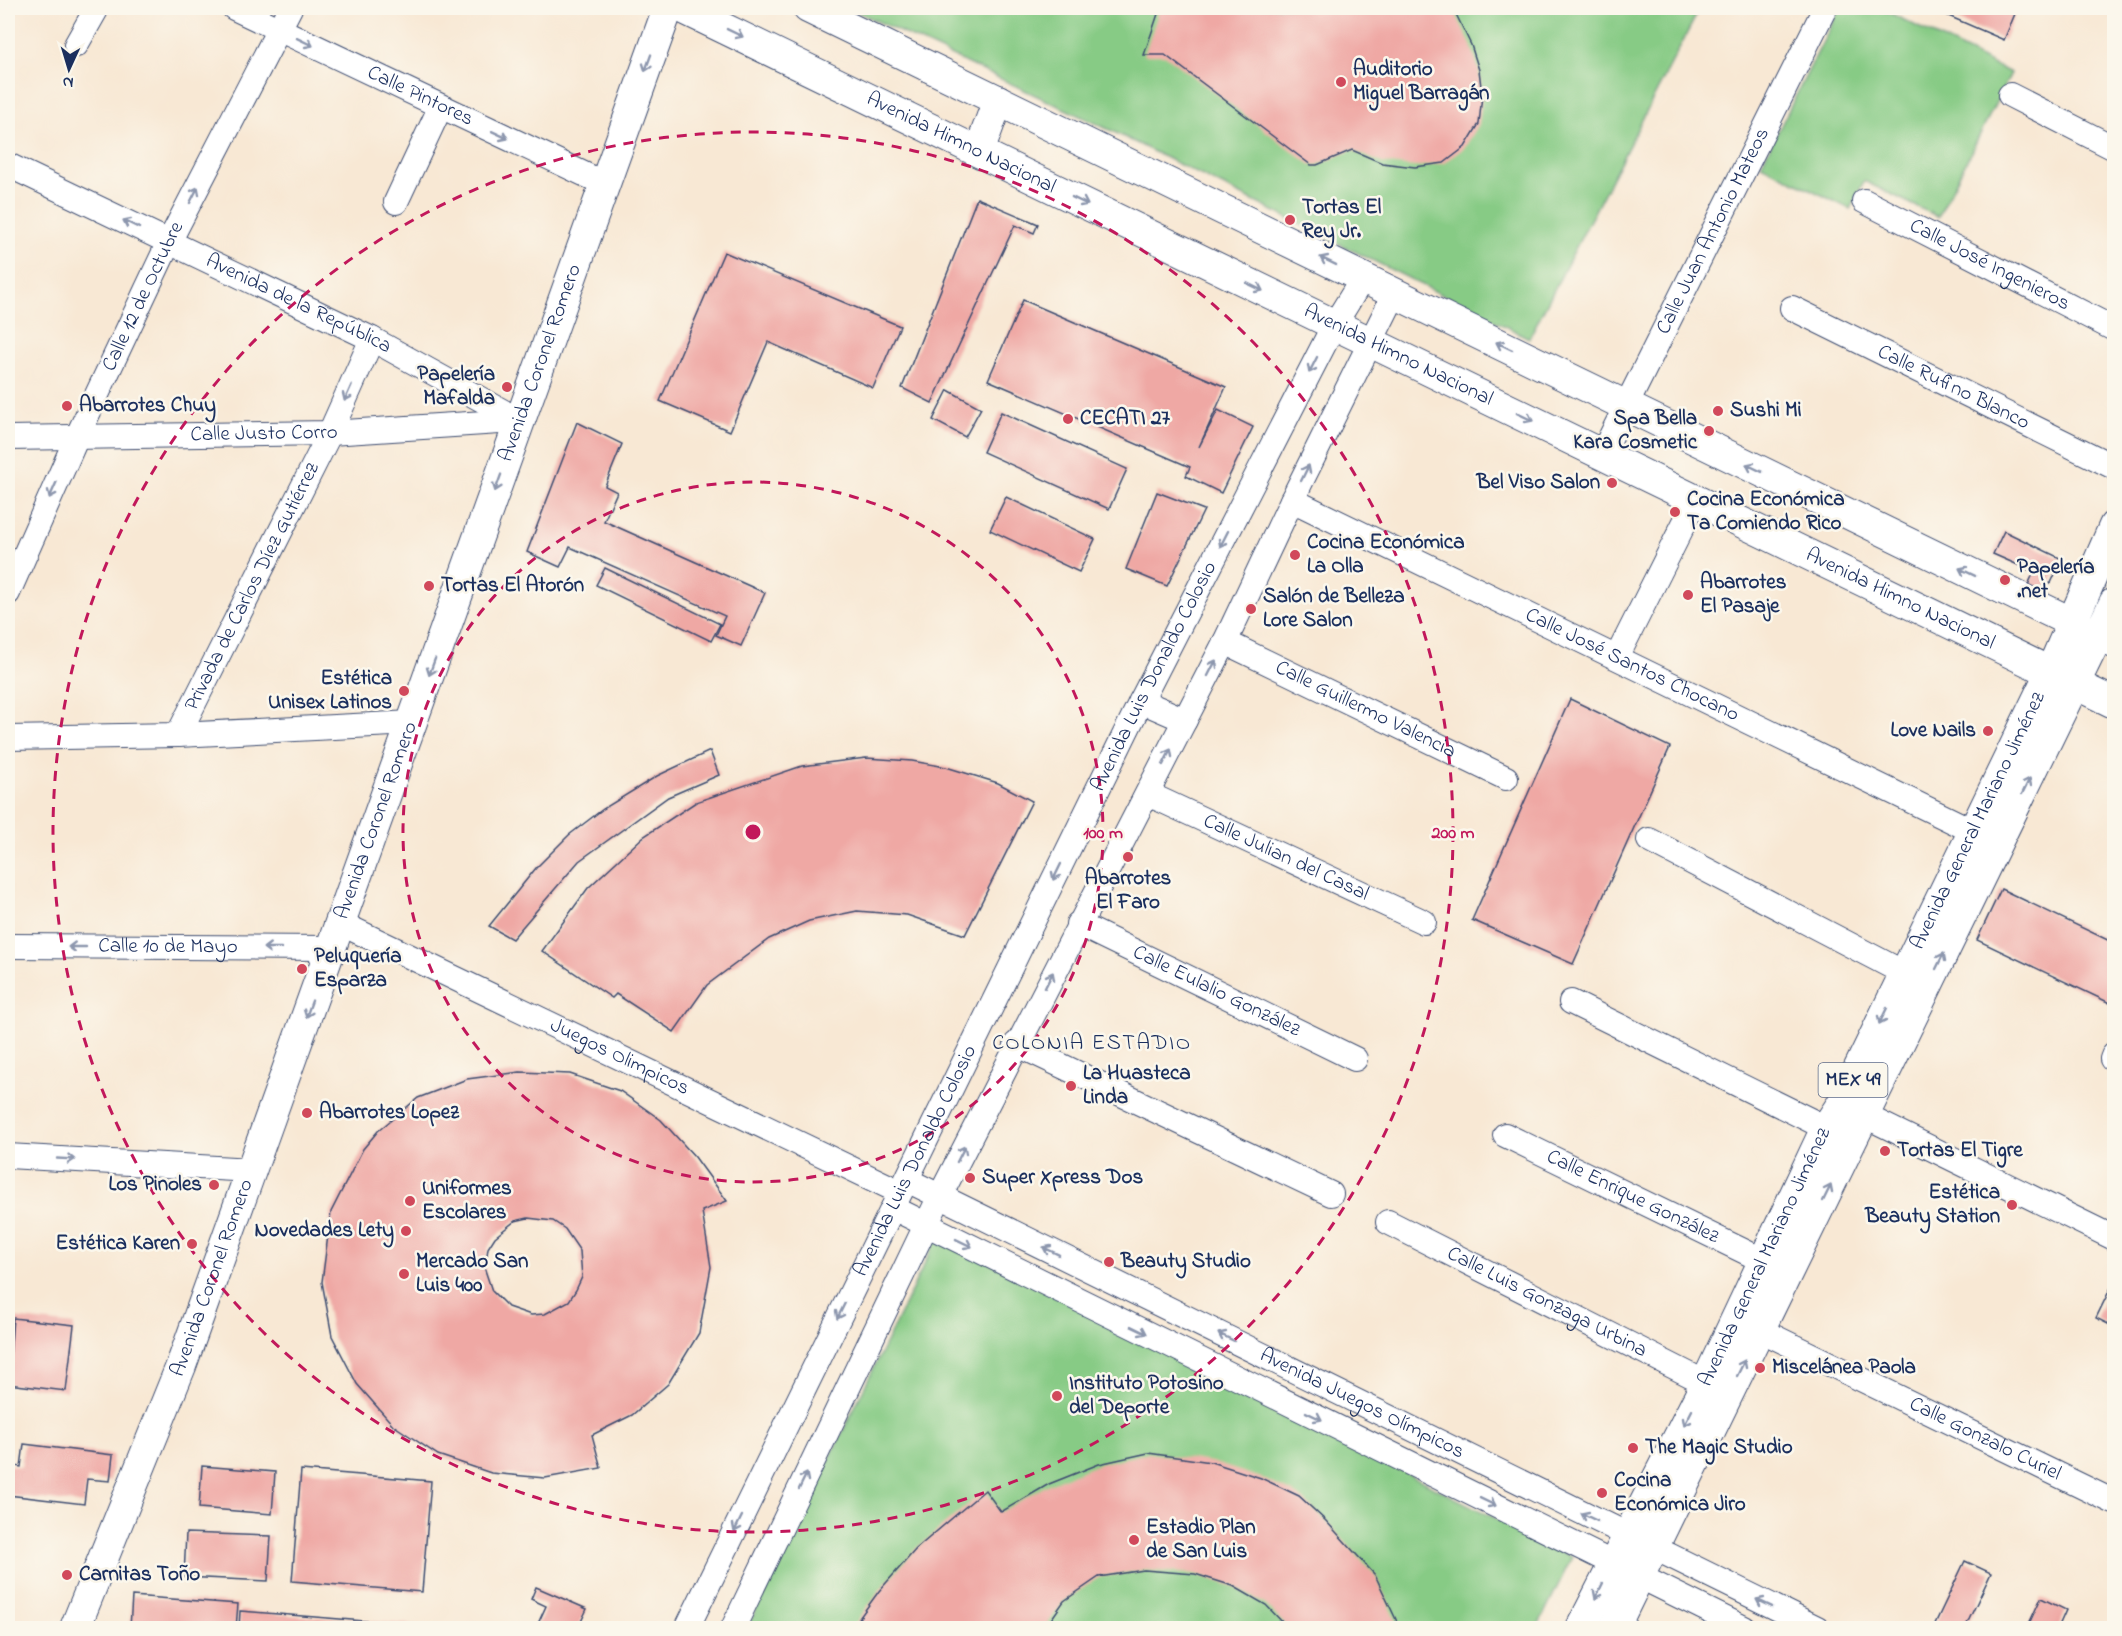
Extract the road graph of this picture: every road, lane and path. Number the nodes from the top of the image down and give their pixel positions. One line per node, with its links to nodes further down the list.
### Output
1 (97, 8): 9 (street)
2 (234, 8): 8 (street, Calle Pintores)
3 (290, 8): 8 (street, Calle 12 de Octubre)
4 (668, 8): 16 (main road, Avenida Coronel Romero, one-way to 16)
5 (682, 8): 14 (main road, Avenida Himno Nacional, one-way to 14)
6 (808, 8): 11 (main road)
7 (1825, 8): 27 (street, Calle Juan Antonio Mateos)
8 (279, 29): 12 (street, Calle Pintores, one-way to 12); 19 (street, Calle 12 de Octubre, one-way to 8)
9 (76, 45)
10 (2010, 95): 13 (street)
11 (998, 100): 14 (main road); 20 (main road, one-way to 11)
12 (440, 108): 16 (street, Calle Pintores, one-way to 16); 18 (street)
13 (2115, 148)
14 (979, 152): 23 (main road, Avenida Himno Nacional, one-way to 23)
15 (8, 165): 19 (street, Avenida de la República, one-way to 15)
16 (605, 184): 28 (main road, Avenida Coronel Romero)
17 (1864, 201): 24 (street, Calle José Ingenieros)
18 (396, 202)
19 (169, 242): 25 (street, Avenida de la República); 30 (street, Calle 12 de Octubre)
20 (1363, 278): 21 (main road); 23 (street, Avenida Luis Donaldo Colosio)
21 (1395, 293): 26 (street, Avenida Luis Donaldo Colosio); 27 (main road, one-way to 21)
22 (1792, 309): 33 (street, Calle Rufino Blanco)
23 (1334, 325): 26 (main road, Avenida Himno Nacional); 44 (street, Avenida Luis Donaldo Colosio, one-way to 44)
24 (2115, 329)
25 (372, 339): 28 (street, Avenida de la República); 29 (street, Privada de Carlos Díez Gutiérrez, one-way to 29)
26 (1369, 341): 32 (main road, Avenida Himno Nacional, one-way to 32); 34 (street, Avenida Luis Donaldo Colosio, one-way to 26)
27 (1626, 406): 32 (street, Calle Juan Antonio Mateos); 39 (main road, one-way to 27)
28 (520, 421): 29 (street, Calle Justo Corro); 47 (main road, Avenida Coronel Romero, one-way to 47)
29 (330, 434): 30 (street, Calle Justo Corro); 48 (street, Privada de Carlos Díez Gutiérrez)
30 (77, 437): 31 (street, Calle Justo Corro); 37 (street, Calle 12 de Octubre, one-way to 37)
31 (8, 438)
32 (1602, 454): 35 (main road, Avenida Himno Nacional)
33 (2115, 467)
34 (1292, 500): 41 (street, Avenida Luis Donaldo Colosio); 42 (street, Calle José Santos Chocano)
35 (1696, 500): 42 (street); 43 (main road, Avenida Himno Nacional)
36 (2115, 526): 39 (main road, Avenida General Mariano Jiménez / MEX 49)
37 (8, 593)
38 (2115, 603): 40 (main road, Avenida General Mariano Jiménez / MEX 49)
39 (2071, 623): 40 (main road); 43 (main road, Avenida General Mariano Jiménez / MEX 49)
40 (2107, 640): 43 (main road, Avenida General Mariano Jiménez / MEX 49)
41 (1225, 642): 46 (street, Avenida Luis Donaldo Colosio, one-way to 41); 50 (street, Calle Guillermo Valencia)
42 (1609, 653): 52 (street, Calle José Santos Chocano)
43 (2063, 678): 45 (main road, Avenida Himno Nacional); 52 (main road, Avenida General Mariano Jiménez / MEX 49); 62 (main road, Avenida General Mariano Jiménez / MEX 49, one-way to 43)
44 (1141, 701): 46 (street); 66 (street, Avenida Luis Donaldo Colosio, one-way to 66)
45 (2115, 703)
46 (1185, 720): 51 (street, Avenida Luis Donaldo Colosio, one-way to 46)
47 (412, 723): 48 (street); 56 (main road, Avenida Coronel Romero)
48 (178, 735): 49 (street)
49 (8, 738)
50 (1506, 778)
51 (1148, 794): 54 (street, Calle Julian del Casal); 55 (street, Avenida Luis Donaldo Colosio)
52 (1973, 831): 58 (main road, Avenida General Mariano Jiménez / MEX 49)
53 (1649, 840): 58 (street)
54 (1424, 922)
55 (1078, 924): 60 (street, Avenida Luis Donaldo Colosio, one-way to 55); 61 (street, Calle Eulalio González)
56 (335, 936): 57 (street, Calle 10 de Mayo, one-way to 57); 65 (main road, Avenida Coronel Romero, one-way to 65); 66 (street, Juegos Olimpicos)
57 (8, 946)
58 (1904, 973): 62 (main road, Avenida General Mariano Jiménez / MEX 49, one-way to 62)
59 (1570, 1002): 62 (street)
60 (1016, 1044): 67 (street); 68 (street, Avenida Luis Donaldo Colosio, one-way to 60)
61 (1355, 1059)
62 (1844, 1116): 71 (street); 72 (main road, Avenida General Mariano Jiménez / MEX 49); 73 (main road, Avenida General Mariano Jiménez / MEX 49, one-way to 62)
63 (1505, 1135): 72 (street, Calle Enrique González)
64 (8, 1156): 65 (street, one-way to 65)
65 (251, 1170): 81 (main road, Avenida Coronel Romero)
66 (900, 1193): 68 (street, Avenida Juegos Olímpicos); 70 (street, Avenida Juegos Olímpicos); 75 (street, Avenida Luis Donaldo Colosio, one-way to 75)
67 (1331, 1194)
68 (940, 1196): 70 (street, Avenida Luis Donaldo Colosio); 78 (street, Avenida Juegos Olímpicos, one-way to 68)
69 (1388, 1222): 74 (street, Calle Luis Gonzaga Urbina)
70 (926, 1225): 77 (street, Avenida Luis Donaldo Colosio, one-way to 70); 79 (street, Avenida Juegos Olímpicos, one-way to 79)
71 (2115, 1238)
72 (1762, 1260): 74 (main road, Avenida General Mariano Jiménez / MEX 49)
73 (1760, 1330): 76 (street, Calle Gonzalo Curiel); 78 (main road, Avenida General Mariano Jiménez / MEX 49, one-way to 73)
74 (1706, 1383): 78 (main road, Avenida General Mariano Jiménez / MEX 49, one-way to 78)
75 (755, 1488): 77 (street); 82 (street, Avenida Luis Donaldo Colosio, one-way to 82)
76 (2115, 1502)
77 (792, 1506): 83 (street, Avenida Luis Donaldo Colosio)
78 (1641, 1542): 79 (main road, Avenida General Mariano Jiménez / MEX 49); 80 (main road, Avenida General Mariano Jiménez / MEX 49); 87 (street, Avenida Juegos Olímpicos, one-way to 78)
79 (1612, 1563): 80 (street, Avenida Juegos Olímpicos); 84 (main road, Avenida General Mariano Jiménez / MEX 49, one-way to 84)
80 (1640, 1577): 85 (main road, Avenida General Mariano Jiménez / MEX 49); 86 (street, Avenida Juegos Olímpicos)
81 (75, 1629)
82 (687, 1629)
83 (733, 1629)
84 (1581, 1629)
85 (1614, 1629)
86 (1744, 1629)
87 (1817, 1629)

